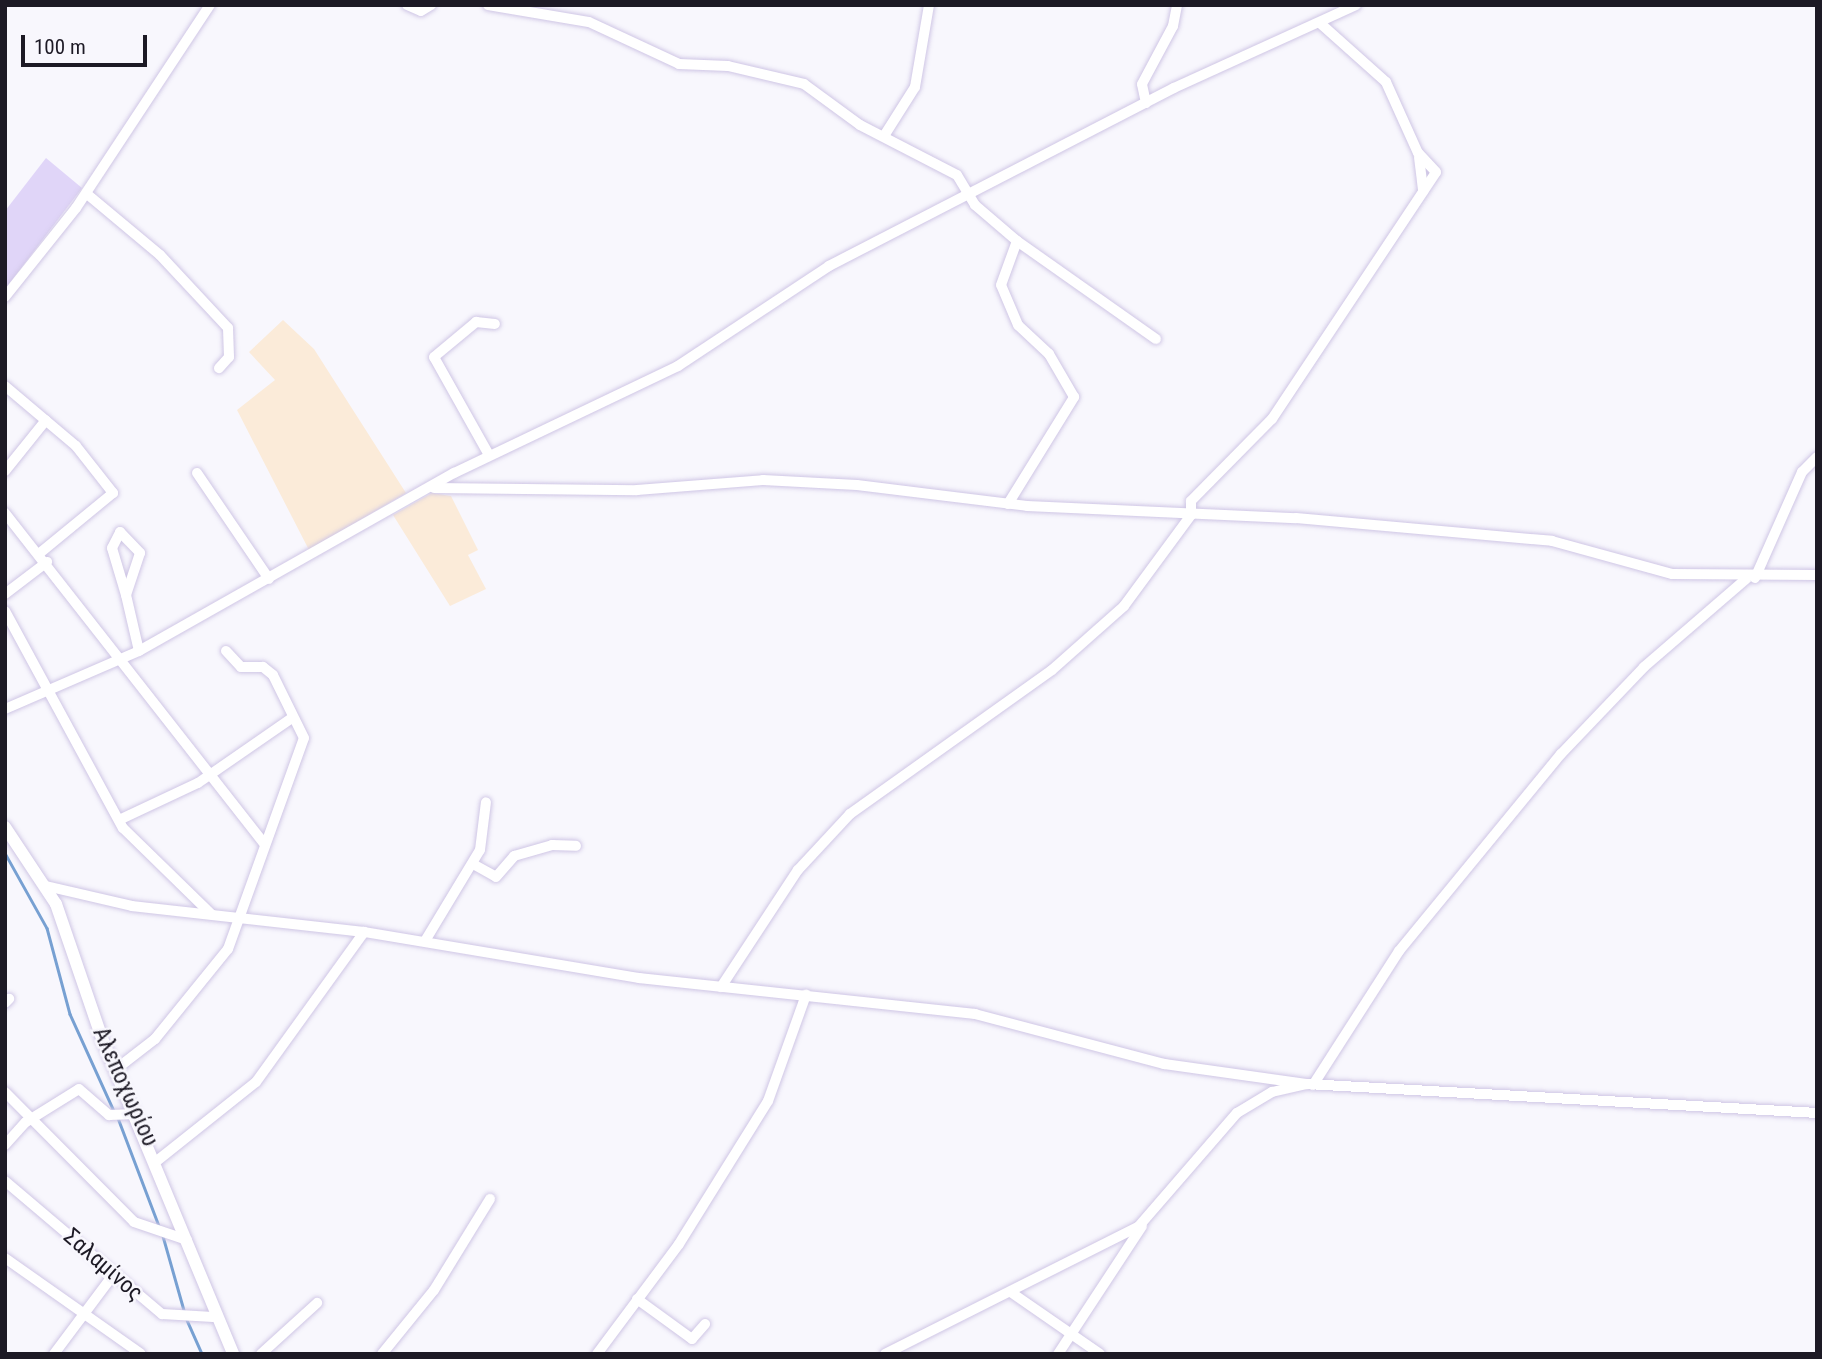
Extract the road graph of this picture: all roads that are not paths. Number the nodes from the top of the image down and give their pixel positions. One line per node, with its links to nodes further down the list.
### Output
1 (210, 5): 11 (street)
2 (407, 5): 3 (street)
3 (431, 5)
4 (488, 5): 10 (street)
5 (929, 5): 10 (street)
6 (1177, 5): 9 (street)
7 (1356, 5): 8 (street)
8 (1320, 23): 9 (street); 27 (street)
9 (1146, 103): 12 (street)
10 (884, 136): 12 (street)
11 (86, 194): 14 (street); 17 (street)
12 (970, 198): 13 (street); 20 (street)
13 (1017, 241): 16 (street); 25 (street)
14 (5, 297)
15 (495, 324): 20 (street)
16 (1156, 338)
17 (219, 368)
18 (5, 387): 19 (street)
19 (46, 420): 22 (street); 28 (street)
20 (489, 455): 24 (street)
21 (1817, 457): 30 (street)
22 (5, 471)
23 (197, 473): 31 (street)
24 (434, 488): 25 (street); 31 (street)
25 (1008, 504): 27 (street)
26 (5, 513): 28 (street)
27 (1191, 515): 30 (street); 53 (street)
28 (44, 557): 32 (street); 37 (street)
29 (1817, 575): 30 (street)
30 (1751, 578): 56 (street)
31 (269, 579): 35 (street)
32 (5, 594)
33 (127, 595): 33 (street); 35 (street)
34 (5, 611): 38 (street)
35 (139, 651): 37 (street)
36 (226, 651): 40 (street)
37 (120, 659): 38 (street); 41 (street)
38 (51, 691): 39 (street); 43 (street)
39 (5, 709)
40 (292, 718): 41 (street); 45 (street)
41 (211, 774): 43 (street); 45 (street)
42 (486, 802): 47 (street)
43 (119, 820): 49 (street)
44 (5, 827): 48 (main road, Αλεποχωρίου)
45 (265, 844): 50 (street)
46 (576, 846): 47 (street)
47 (473, 864): 52 (street)
48 (46, 886): 49 (street); 55 (main road, Αλεποχωρίου)
49 (212, 915): 50 (street)
50 (239, 920): 51 (street); 55 (street)
51 (364, 932): 52 (street); 62 (street)
52 (425, 941): 53 (street)
53 (721, 987): 54 (street)
54 (806, 995): 56 (street); 70 (street)
55 (114, 1070): 59 (main road, Αλεποχωρίου)
56 (1310, 1085): 58 (street); 65 (street)
57 (5, 1092): 60 (street)
58 (1817, 1113)
59 (136, 1114): 60 (street); 62 (main road, Αλεποχωρίου)
60 (31, 1118): 61 (street); 66 (street)
61 (5, 1145)
62 (158, 1160): 66 (main road, Αλεποχωρίου)
63 (5, 1181): 68 (street, Σαλαμίνος)
64 (490, 1199): 80 (street)
65 (1144, 1221): 69 (street); 75 (street)
66 (187, 1240): 73 (main road, Αλεποχωρίου)
67 (5, 1258): 72 (street)
68 (113, 1275): 72 (street); 73 (street, Σαλαμίνος)
69 (1012, 1293): 75 (street); 82 (street)
70 (637, 1299): 74 (street); 81 (street)
71 (317, 1303): 79 (street)
72 (83, 1313): 76 (street); 77 (street)
73 (213, 1317): 78 (main road, Αλεποχωρίου)
74 (705, 1324)
75 (1070, 1333): 83 (street); 84 (street)
76 (54, 1354)
77 (141, 1354)
78 (233, 1354)
79 (261, 1354)
80 (382, 1354)
81 (597, 1354)
82 (885, 1354)
83 (1058, 1354)
84 (1100, 1354)

